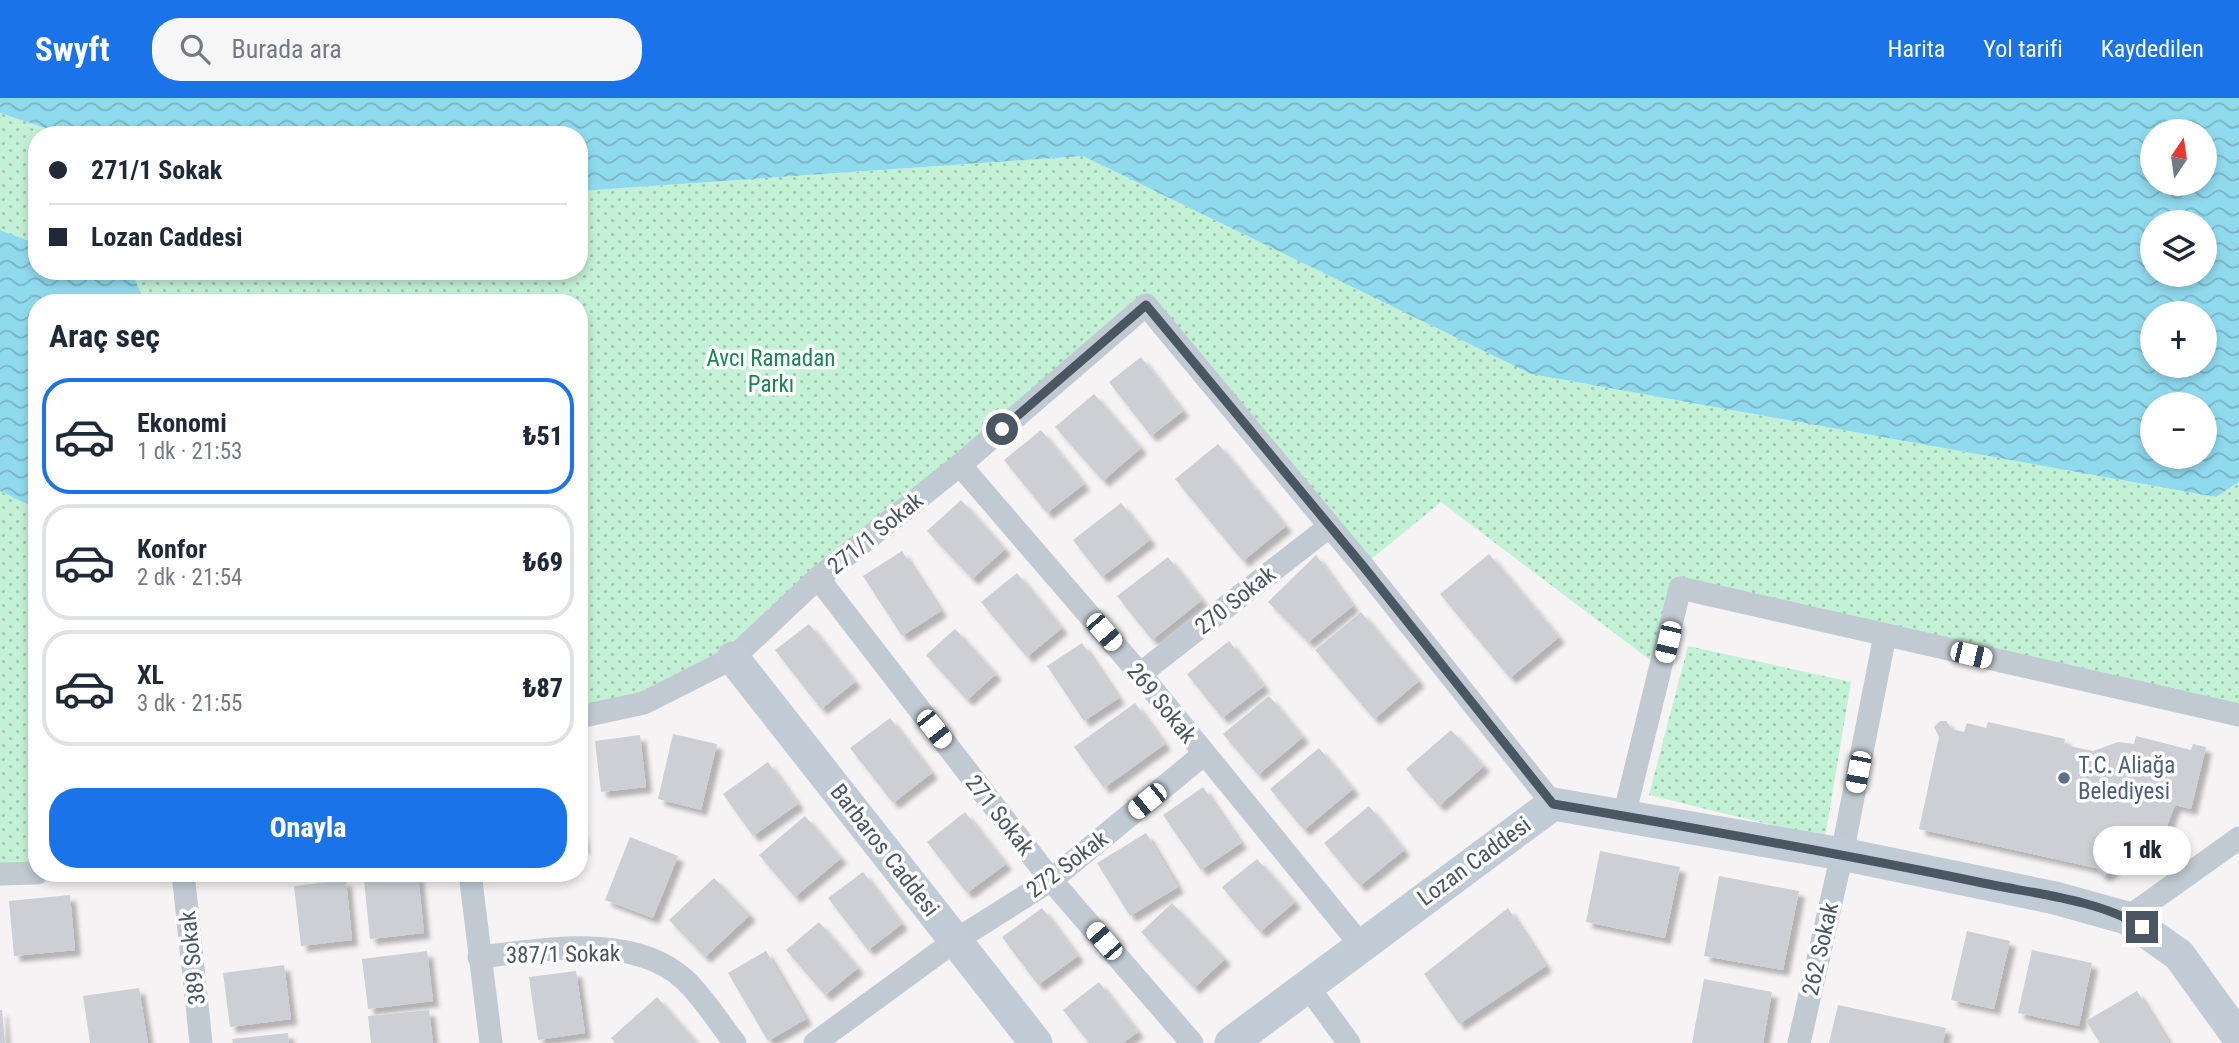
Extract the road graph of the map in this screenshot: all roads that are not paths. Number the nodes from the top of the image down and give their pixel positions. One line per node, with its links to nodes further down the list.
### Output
1 (960, 465): 2 (street, 271/1 Sokak); 3 (street, 271/1 Sokak); 6 (street, 269 Sokak)
2 (1330, 526): 6 (street, 270 Sokak); 10 (street)
3 (818, 578): 5 (street, 271/1 Sokak); 16 (street, 271 Sokak)
4 (1885, 635): 8 (street); 11 (street); 13 (street, 262 Sokak)
5 (733, 658): 7 (street, 271/1 Sokak); 20 (street, Barbaros Caddesi)
6 (1140, 674): 9 (street, 269 Sokak)
7 (588, 715)
8 (2239, 715)
9 (1204, 754): 16 (street, 272 Sokak); 21 (street, 269 Sokak)
10 (1553, 804): 11 (street, Lozan Caddesi); 21 (street, Lozan Caddesi)
11 (1624, 816): 13 (street, Lozan Caddesi)
12 (2239, 838): 19 (street)
13 (1842, 854): 19 (street, Lozan Caddesi); 33 (street, 262 Sokak)
14 (28, 873): 15 (street)
15 (0, 874)
16 (1051, 880): 20 (street, 272 Sokak); 30 (street, 271 Sokak)
17 (184, 882): 25 (street, 389 Sokak)
18 (471, 882): 22 (street)
19 (2127, 918): 24 (street, Lozan Caddesi)
20 (956, 940): 28 (street, 272 Sokak); 29 (street, Barbaros Caddesi)
21 (1360, 944): 23 (street, Lozan Caddesi)
22 (479, 957): 26 (street); 27 (street, 387/1 Sokak)
23 (1308, 987): 31 (street, Lozan Caddesi); 32 (street)
24 (2239, 1038)
25 (201, 1043)
26 (491, 1043)
27 (735, 1043)
28 (816, 1043)
29 (1036, 1043)
30 (1192, 1043)
31 (1231, 1043)
32 (1349, 1043)
33 (1799, 1043)

